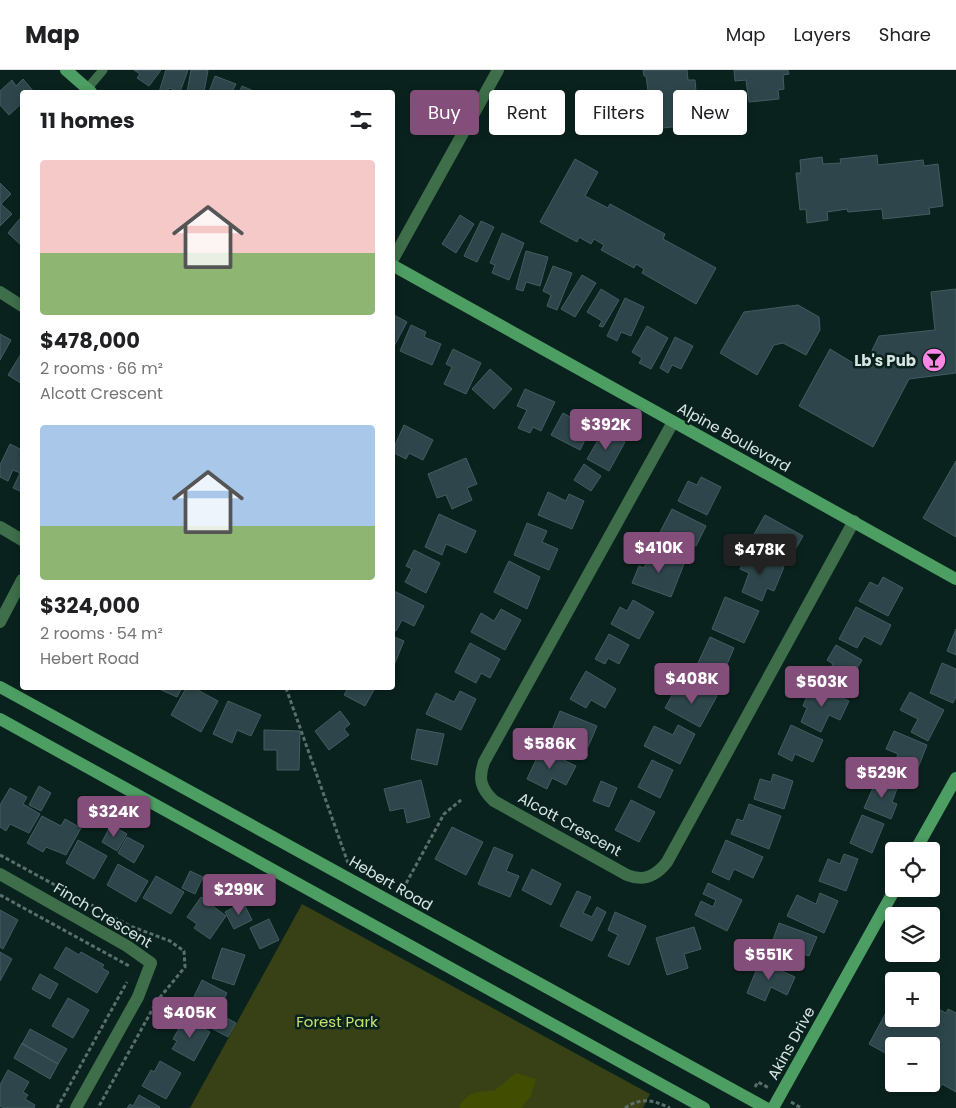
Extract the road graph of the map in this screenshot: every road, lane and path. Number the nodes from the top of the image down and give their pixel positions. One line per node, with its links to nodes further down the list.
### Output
1 (66, 70): 4 (main road)
2 (103, 70): 5 (lane)
3 (498, 70): 6 (street)
4 (88, 90)
5 (90, 90)
6 (395, 255)
7 (395, 267): 10 (main road, Alpine Boulevard)
8 (0, 292): 9 (street)
9 (20, 305)
10 (673, 422): 11 (main road, Alpine Boulevard); 11 (street, Alcott Crescent)
11 (854, 521): 14 (main road, Alpine Boulevard)
12 (0, 527): 13 (street)
13 (20, 539)
14 (956, 579)
15 (20, 584): 16 (street)
16 (0, 622)
17 (0, 687): 35 (main road, Hebert Road)
18 (287, 690): 24 (path)
19 (0, 719): 34 (main road)
20 (956, 778): 22 (main road)
21 (460, 800): 26 (path)
22 (920, 842)
23 (0, 855): 31 (path)
24 (348, 863)
25 (0, 874): 30 (street, Finch Crescent)
26 (403, 890)
27 (0, 895): 29 (path)
28 (891, 897): 36 (main road, Akins Drive)
29 (57, 1108)
30 (76, 1108)
31 (98, 1108)
32 (625, 1108): 33 (path)
33 (670, 1108)
34 (704, 1108)
35 (766, 1108)
36 (774, 1108)

